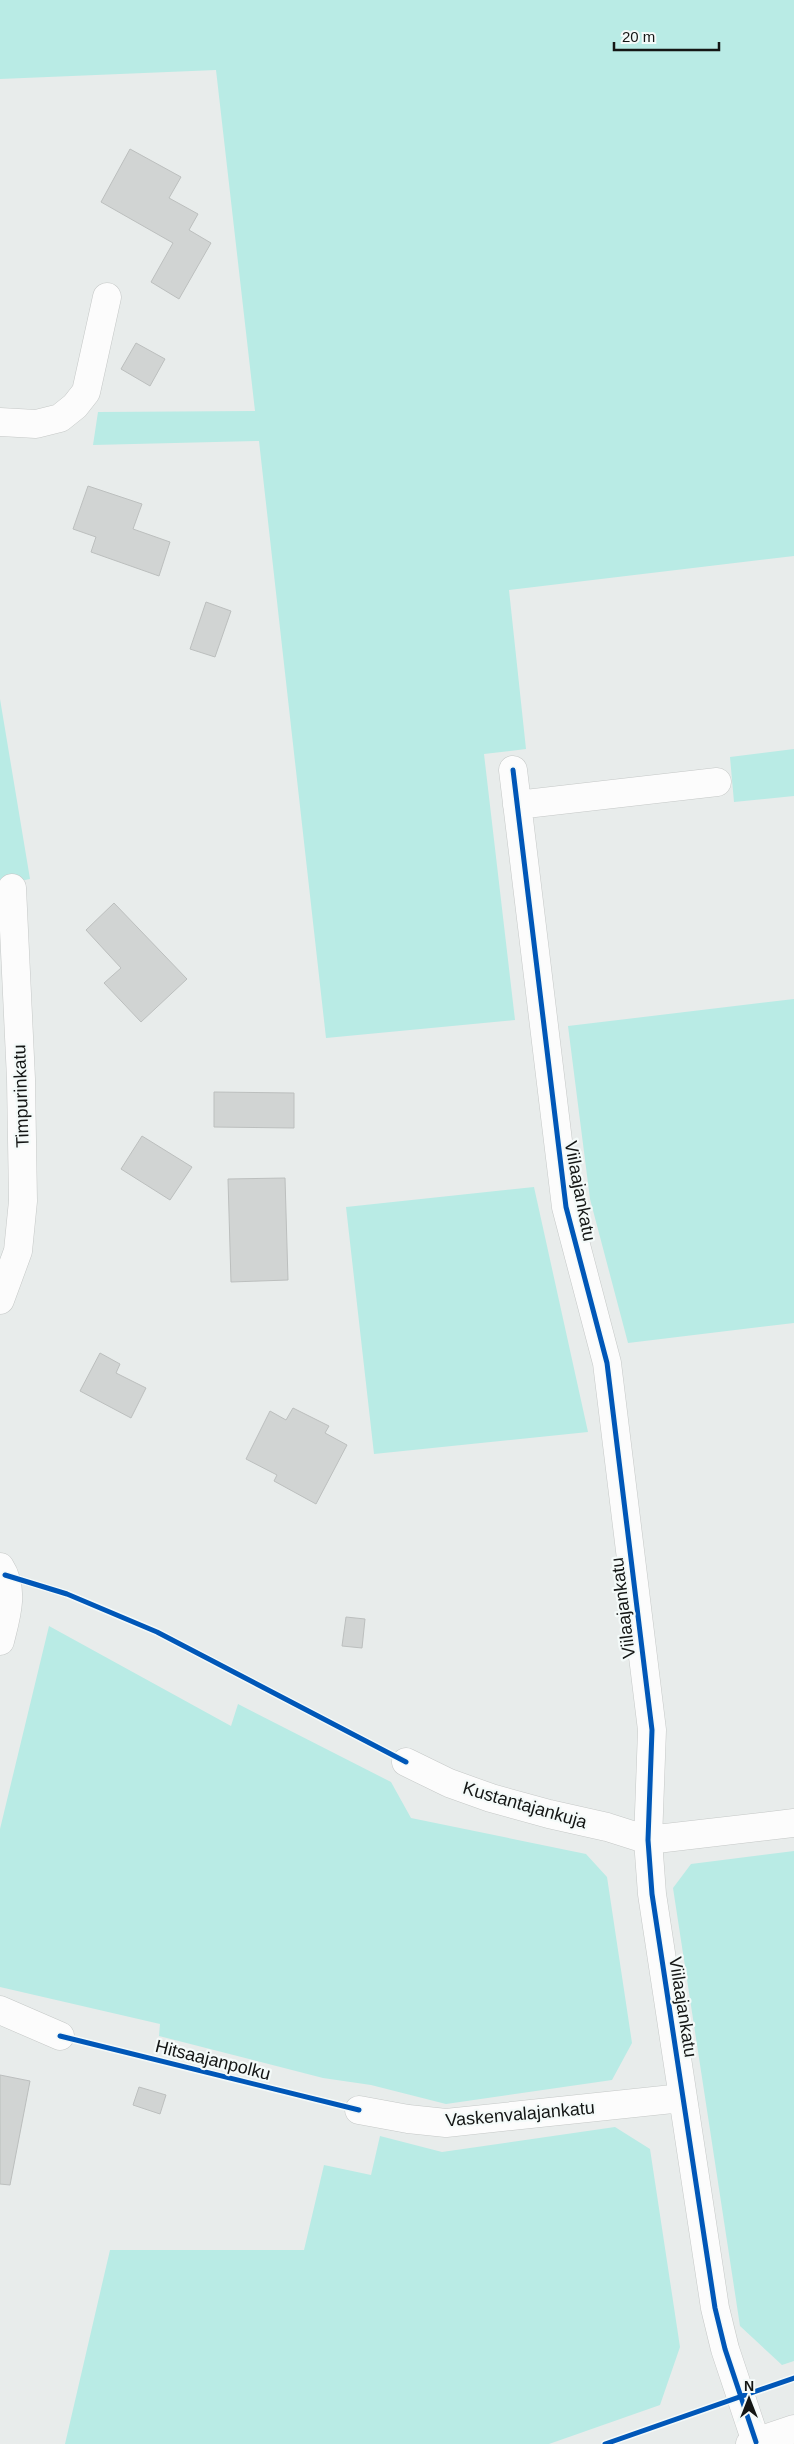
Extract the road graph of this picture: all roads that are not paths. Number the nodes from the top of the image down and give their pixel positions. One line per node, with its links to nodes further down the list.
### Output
1 (107, 297): 2 (street)
2 (0, 422)
3 (513, 770): 5 (street, Viilaajankatu)
4 (717, 782): 5 (street)
5 (518, 805): 12 (street, Viilaajankatu)
6 (12, 888): 7 (street, Timpurinkatu)
7 (0, 1300)
8 (0, 1567): 9 (street)
9 (0, 1641)
10 (406, 1762): 12 (street, Kustantajankuja)
11 (794, 1823): 12 (street)
12 (648, 1840): 15 (street, Viilaajankatu)
13 (0, 2010): 14 (street)
14 (60, 2036)
15 (682, 2098): 16 (street, Vaskenvalajankatu); 18 (street, Viilaajankatu)
16 (359, 2110)
17 (794, 2429): 18 (street)
18 (753, 2443)

